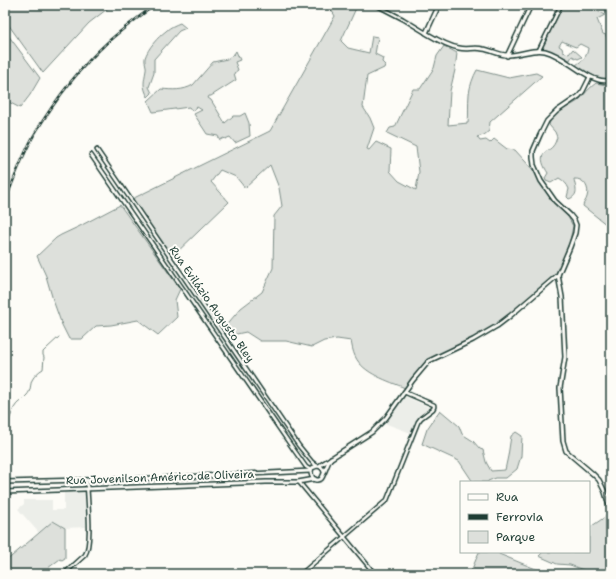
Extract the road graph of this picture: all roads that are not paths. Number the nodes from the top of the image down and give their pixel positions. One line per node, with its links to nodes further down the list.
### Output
1 (376, 5): 5 (street)
2 (439, 5): 5 (main road)
3 (531, 5): 7 (main road)
4 (561, 5): 6 (street)
5 (426, 33): 7 (main road)
6 (539, 50): 7 (main road); 8 (main road)
7 (507, 56)
8 (590, 77): 9 (main road); 12 (main road)
9 (611, 81)
10 (97, 150): 15 (street, Rua Evilázio Augusto Bley)
11 (91, 155): 16 (street, Rua Evilázio Augusto Bley)
12 (558, 275): 13 (main road); 27 (main road)
13 (404, 392): 14 (main road); 28 (street)
14 (332, 457): 15 (main road); 19 (main road)
15 (318, 466): 18 (main road); 19 (main road)
16 (306, 468): 17 (main road); 18 (street)
17 (305, 471): 18 (main road, Rua Jovenilson Américo de Oliveira); 21 (main road, Rua Jovenilson Américo de Oliveira)
18 (311, 471): 20 (main road)
19 (324, 472): 20 (main road)
20 (315, 479): 23 (main road, Rua Jovenilson Américo de Oliveira)
21 (86, 481): 24 (main road, Rua Jovenilson Américo de Oliveira); 25 (street)
22 (5, 482): 24 (main road, Rua Jovenilson Américo de Oliveira)
23 (298, 482): 25 (main road, Rua Jovenilson Américo de Oliveira); 28 (street)
24 (69, 485): 25 (main road, Rua Jovenilson Américo de Oliveira); 26 (main road, Rua Jovenilson Américo de Oliveira)
25 (87, 489): 30 (street)
26 (5, 492)
27 (611, 513)
28 (344, 536): 29 (street); 31 (street)
29 (303, 573)
30 (64, 574)
31 (375, 574)

